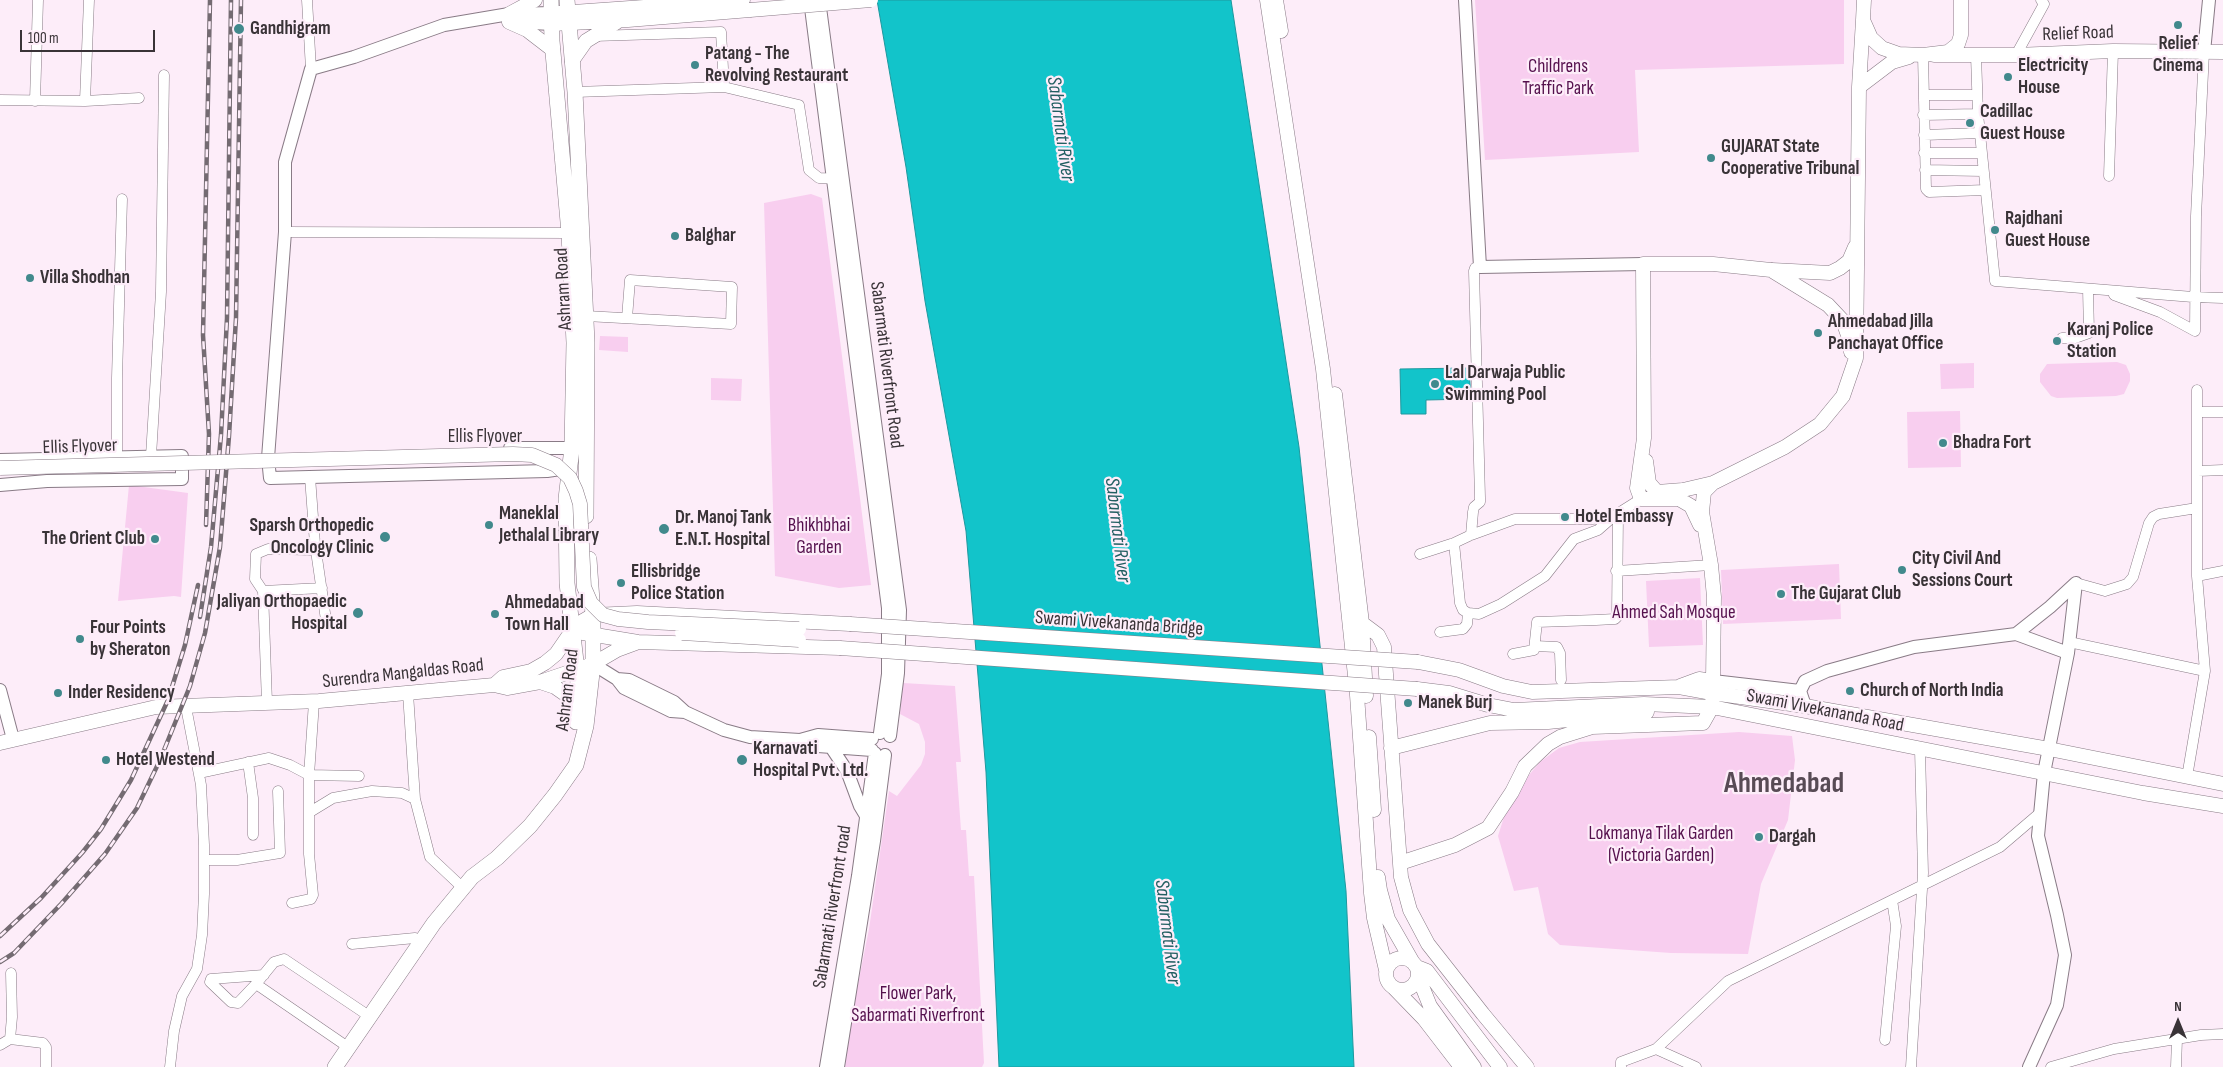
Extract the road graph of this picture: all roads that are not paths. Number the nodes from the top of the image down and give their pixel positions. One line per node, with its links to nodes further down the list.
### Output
1 (38, 0): 42 (street)
2 (89, 0): 43 (street)
3 (307, 0): 33 (street)
4 (535, 0): 20 (main road)
5 (586, 0): 17 (main road)
6 (810, 0): 53 (street, Sabarmati Riverfront Road)
7 (819, 0): 53 (street, Sabarmati Riverfront Road)
8 (871, 0): 16 (main road, bridge)
9 (1266, 0): 163 (main road)
10 (1276, 0): 105 (main road)
11 (1465, 0): 60 (street)
12 (1864, 0): 21 (main road)
13 (1961, 0): 23 (main road)
14 (2041, 0): 31 (street)
15 (2209, 0): 27 (street)
16 (746, 5): 17 (main road); 22 (main road)
17 (602, 10): 19 (main road)
18 (552, 12): 19 (main road); 20 (street); 25 (main road, Ashram Road)
19 (568, 12): 22 (main road); 32 (main road, Ashram Road)
20 (506, 17): 25 (main road); 33 (street)
21 (1863, 20): 29 (main road); 36 (main road)
22 (620, 21): 24 (main road)
23 (1961, 35): 29 (main road); 30 (main road)
24 (593, 36): 32 (main road); 35 (street)
25 (553, 50): 57 (main road, Ashram Road)
26 (2113, 51): 27 (main road, Relief Road); 31 (main road, Relief Road); 52 (street)
27 (2204, 52): 28 (main road, Relief Road); 64 (street)
28 (2223, 52)
29 (1928, 55): 30 (main road, Relief Road); 36 (main road); 38 (street)
30 (1976, 55): 31 (main road, Relief Road); 39 (street)
31 (2016, 55)
32 (572, 62): 37 (main road, Ashram Road)
33 (311, 69): 56 (street)
34 (164, 75): 76 (street)
35 (724, 87): 37 (street); 53 (street)
36 (1859, 87): 58 (main road)
37 (575, 92): 66 (main road, Ashram Road)
38 (1924, 95): 39 (street); 45 (street)
39 (1977, 95): 44 (street)
40 (139, 98): 43 (street)
41 (0, 100): 42 (street)
42 (35, 101): 43 (street)
43 (84, 101)
44 (1978, 114): 45 (street); 46 (street)
45 (1923, 115): 47 (street)
46 (1980, 133): 47 (street); 48 (street)
47 (1924, 135): 49 (street)
48 (1982, 152): 49 (street); 51 (street)
49 (1924, 153): 50 (street)
50 (1925, 170): 51 (street); 54 (street)
51 (1984, 171): 54 (street)
52 (2109, 176)
53 (838, 179): 134 (street, Sabarmati Riverfront Road)
54 (1985, 190): 62 (street)
55 (122, 199): 75 (street)
56 (285, 232): 57 (street); 77 (street)
57 (568, 233): 74 (main road, Ashram Road)
58 (1856, 246): 61 (main road); 69 (main road)
59 (1643, 264): 60 (street); 61 (main road); 73 (main road)
60 (1480, 266): 90 (street)
61 (1771, 270): 69 (main road)
62 (2088, 289): 63 (street); 68 (street)
63 (2102, 290): 64 (street); 64 (street)
64 (2193, 297): 65 (street)
65 (2223, 298)
66 (586, 316): 67 (street); 102 (main road, Ashram Road)
67 (627, 318): 67 (street)
68 (2062, 338)
69 (1852, 371): 85 (main road)
70 (2197, 390): 71 (street)
71 (2197, 412): 72 (street); 82 (street)
72 (2223, 412)
73 (1644, 438): 85 (main road); 87 (main road)
74 (572, 448): 77 (street); 80 (main road, Ashram Road)
75 (117, 456): 76 (street); 78 (street)
76 (151, 456): 86 (street)
77 (268, 458): 84 (street)
78 (0, 460)
79 (0, 468): 106 (main road, Ellis Flyover, bridge)
80 (569, 468): 84 (street); 107 (main road, Ashram Road)
81 (2223, 470): 82 (street)
82 (2198, 471): 88 (street)
83 (0, 476): 113 (main road, Ellis Flyover, bridge)
84 (310, 477): 93 (street)
85 (1713, 483): 91 (main road)
86 (0, 485)
87 (1642, 498): 89 (street); 91 (main road)
88 (2197, 508): 98 (street); 99 (street)
89 (1616, 515): 90 (street); 96 (street); 103 (street)
90 (1471, 535): 92 (street)
91 (1706, 540): 95 (main road)
92 (1454, 544): 94 (street); 103 (street)
93 (316, 550): 100 (street); 101 (street)
94 (1420, 554)
95 (1711, 565): 96 (street); 125 (main road)
96 (1616, 571): 112 (street)
97 (2223, 572): 98 (street)
98 (2197, 576): 118 (street)
99 (2076, 583): 109 (street); 114 (street)
100 (322, 588): 101 (street); 104 (street)
101 (263, 591): 127 (street)
102 (593, 614): 106 (main road); 107 (main road, Surendra Mangaldas Road); 110 (main road, Ashram Road)
103 (1468, 614): 108 (street)
104 (326, 620)
105 (1362, 623): 136 (main road); 162 (main road)
106 (822, 624): 125 (main road, Swami Vivekananda Bridge, bridge)
107 (571, 631): 110 (main road); 117 (main road, Ashram Road); 121 (main road, Surendra Mangaldas Road)
108 (1440, 632)
109 (2016, 634): 114 (street); 123 (street)
110 (594, 635): 111 (main road); 116 (main road, Ashram Road)
111 (638, 642): 113 (main road); 116 (main road)
112 (1535, 646): 115 (street); 119 (street)
113 (829, 647): 129 (main road, Swami Vivekananda Road, bridge)
114 (2069, 648): 118 (street); 137 (street)
115 (1513, 654)
116 (593, 664): 117 (main road); 132 (street); 156 (main road, Ashram Road)
117 (576, 669): 120 (main road); 128 (main road, Ashram Road)
118 (2205, 671): 144 (street)
119 (1561, 680)
120 (540, 682): 121 (main road); 128 (main road)
121 (494, 685): 124 (main road, Surendra Mangaldas Road)
122 (0, 690): 133 (street)
123 (1800, 691): 125 (street); 130 (street)
124 (408, 693): 126 (main road, Surendra Mangaldas Road); 147 (street)
125 (1712, 694): 129 (main road, Swami Vivekananda Road); 130 (main road); 138 (main road, Swami Vivekananda Road); 154 (main road)
126 (314, 702): 127 (main road, Surendra Mangaldas Road); 142 (street)
127 (267, 703): 131 (main road, Surendra Mangaldas Road)
128 (578, 703): 156 (main road, Ashram Road)
129 (1670, 704): 136 (main road)
130 (1805, 706): 137 (main road)
131 (186, 707): 133 (main road, Surendra Mangaldas Road); 140 (street)
132 (800, 740): 134 (street); 135 (street)
133 (6, 741)
134 (879, 745): 135 (street); 151 (street, Sabarmati Riverfront road); 155 (street, Sabarmati Riverfront road)
135 (831, 747): 151 (street)
136 (1391, 748): 154 (main road)
137 (2048, 748): 141 (street); 144 (main road)
138 (1920, 749): 141 (main road, Swami Vivekananda Road); 157 (street)
139 (248, 762): 140 (street); 142 (street); 152 (street)
140 (200, 773): 153 (street)
141 (2044, 773): 148 (main road, Swami Vivekananda Road); 150 (street)
142 (309, 775): 143 (street); 149 (street)
143 (359, 776)
144 (2188, 777): 145 (main road)
145 (2223, 784)
146 (278, 791): 153 (street)
147 (415, 798): 149 (street); 156 (street)
148 (2223, 806)
149 (310, 812): 159 (street)
150 (2040, 812): 157 (street); 188 (street)
151 (866, 816): 155 (street, Sabarmati Riverfront road)
152 (253, 835)
153 (205, 860): 177 (street)
154 (1400, 863): 184 (main road)
155 (863, 877): 179 (street, Sabarmati Riverfront road); 180 (street, Sabarmati Riverfront road)
156 (461, 885): 160 (main road, Ashram Road); 175 (main road, Ashram Road)
157 (1923, 886): 158 (street); 187 (street)
158 (1892, 900): 172 (street); 174 (street)
159 (292, 903)
160 (414, 938): 161 (street); 168 (main road, Ashram Road)
161 (352, 944)
162 (1415, 968): 163 (main road); 167 (main road); 182 (main road); 183 (main road)
163 (1386, 970): 167 (main road)
164 (11, 973): 170 (street)
165 (264, 975): 166 (street); 166 (street); 168 (street)
166 (256, 984): 175 (street)
167 (1393, 987): 181 (main road)
168 (363, 1012): 175 (main road, Ashram Road)
169 (2223, 1034): 171 (street)
170 (10, 1039): 173 (street); 176 (street)
171 (2177, 1039): 189 (street); 190 (street)
172 (1885, 1040)
173 (0, 1045)
174 (1656, 1049): 185 (street); 186 (street)
175 (339, 1058): 178 (main road, Ashram Road)
176 (46, 1067)
177 (170, 1067)
178 (325, 1067)
179 (826, 1067)
180 (838, 1067)
181 (1461, 1067)
182 (1474, 1067)
183 (1500, 1067)
184 (1528, 1067)
185 (1621, 1067)
186 (1696, 1067)
187 (1911, 1067)
188 (2029, 1067)
189 (2051, 1067)
190 (2176, 1067)

